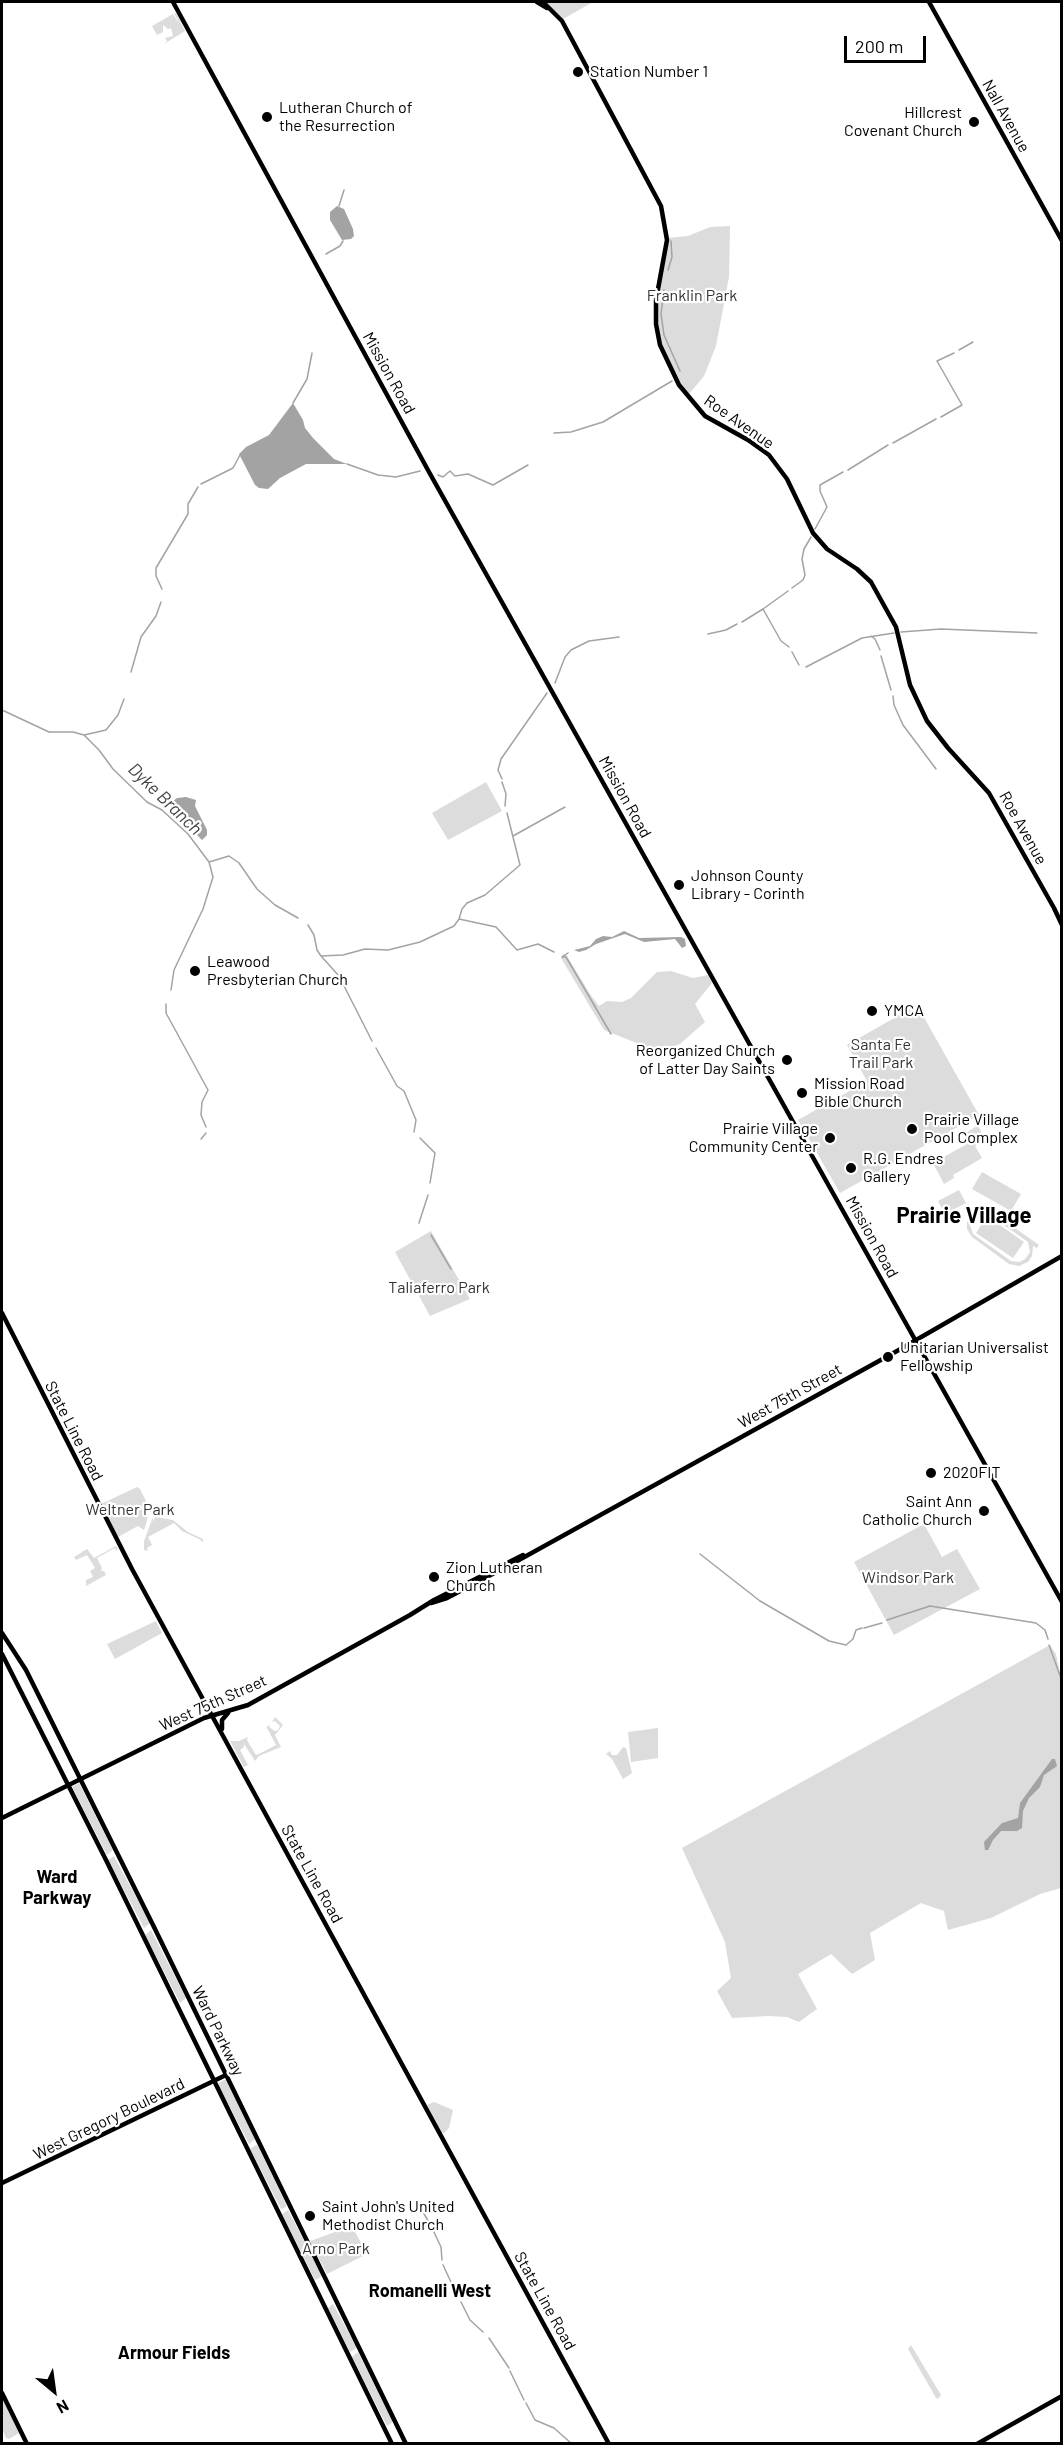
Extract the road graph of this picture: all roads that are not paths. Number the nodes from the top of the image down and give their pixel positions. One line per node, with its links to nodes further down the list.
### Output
1 (173, 2): 10 (main road, Mission Road)
2 (537, 2): 5 (main road, Roe Avenue)
3 (543, 2): 5 (main road, Roe Avenue)
4 (929, 2): 6 (main road, Nall Avenue)
5 (563, 24): 7 (main road, Roe Avenue)
6 (1062, 241)
7 (1062, 925)
8 (1062, 1256): 10 (main road, West 75th Street)
9 (2, 1312): 15 (main road, State Line Road)
10 (916, 1340): 11 (main road, Mission Road); 14 (main road, West 75th Street)
11 (1062, 1602)
12 (2, 1633): 17 (main road, Ward Parkway)
13 (2, 1654): 18 (main road, Ward Parkway)
14 (230, 1711): 15 (main road, West 75th Street); 16 (main road)
15 (212, 1715): 16 (main road, State Line Road); 17 (main road, West 75th Street)
16 (223, 1734): 28 (main road, State Line Road)
17 (80, 1779): 18 (main road, West 75th Street); 20 (main road, Ward Parkway)
18 (69, 1785): 19 (main road, West 75th Street); 21 (main road, Ward Parkway)
19 (2, 1818)
20 (226, 2075): 21 (main road, West Gregory Boulevard); 27 (main road, Ward Parkway)
21 (214, 2081): 22 (main road, West Gregory Boulevard); 26 (main road, Ward Parkway)
22 (2, 2183)
23 (2, 2393): 25 (main road)
24 (1062, 2397): 29 (main road)
25 (27, 2444)
26 (392, 2444)
27 (406, 2444)
28 (609, 2444)
29 (977, 2444)

